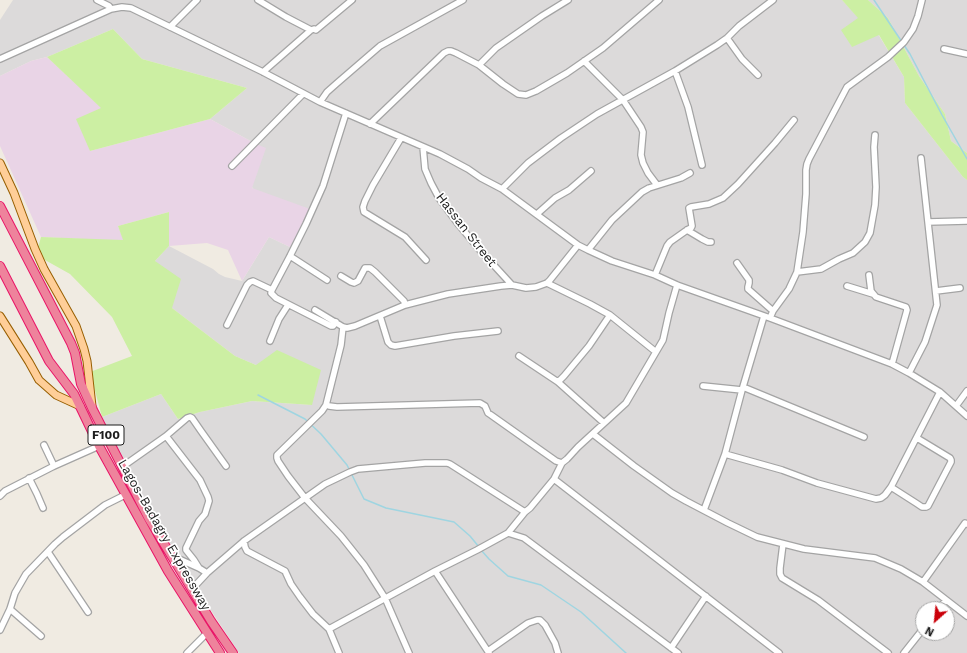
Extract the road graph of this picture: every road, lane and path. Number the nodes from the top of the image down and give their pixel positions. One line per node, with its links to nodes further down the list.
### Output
1 (97, 0): 10 (street)
2 (197, 0): 11 (street)
3 (258, 0): 12 (street)
4 (352, 0): 12 (street)
5 (463, 0): 24 (street)
6 (568, 0): 18 (street)
7 (659, 0): 17 (street)
8 (773, 0): 13 (street)
9 (922, 0): 51 (street)
10 (111, 9): 11 (street); 16 (street)
11 (170, 27): 20 (street)
12 (311, 30): 20 (street)
13 (727, 38): 19 (street); 21 (street)
14 (944, 49): 15 (street)
15 (967, 54)
16 (0, 59)
17 (584, 61): 18 (street); 23 (street)
18 (479, 65): 27 (street)
19 (675, 71): 23 (street); 33 (street)
20 (263, 72): 22 (street)
21 (758, 75)
22 (303, 94): 24 (street); 34 (street)
23 (623, 100): 37 (street); 38 (street)
24 (320, 102): 25 (street)
25 (346, 114): 27 (street); 47 (street)
26 (794, 120): 43 (street)
27 (370, 124): 29 (street)
28 (875, 135): 51 (street)
29 (401, 138): 30 (street); 48 (street)
30 (423, 147): 38 (street); 57 (street, Hassan Street)
31 (921, 158): 42 (street)
32 (0, 163): 89 (main road, Lagos-Badagry Expressway)
33 (702, 164)
34 (232, 166)
35 (592, 171): 40 (street)
36 (690, 173): 37 (street)
37 (657, 185): 46 (street)
38 (502, 189): 40 (street)
39 (0, 206): 89 (highway, Lagos-Badagry Expressway / F100)
40 (537, 214): 45 (street)
41 (967, 221): 42 (street)
42 (928, 222): 62 (street)
43 (687, 230): 44 (street); 52 (street)
44 (711, 242)
45 (578, 245): 46 (street); 56 (street)
46 (588, 250): 52 (street)
47 (290, 256): 55 (street); 61 (street)
48 (426, 260)
49 (737, 263): 67 (street)
50 (0, 266): 87 (highway, Lagos-Badagry Expressway / F100)
51 (797, 272): 67 (street)
52 (655, 275): 58 (street)
53 (869, 275): 63 (street)
54 (341, 276): 65 (street)
55 (327, 280)
56 (546, 283): 57 (street); 68 (street)
57 (512, 285): 65 (street)
58 (676, 285): 70 (street); 77 (street)
59 (847, 286): 63 (street)
60 (960, 288): 62 (street)
61 (272, 290): 64 (street); 73 (street)
62 (936, 291): 80 (street)
63 (873, 294): 79 (street)
64 (288, 305): 72 (street); 76 (street)
65 (405, 305): 69 (street)
66 (315, 310): 72 (street)
67 (773, 311): 70 (street)
68 (610, 315): 77 (street); 81 (street)
69 (380, 316): 74 (street); 75 (street)
70 (767, 317): 79 (street); 83 (street)
71 (1, 320): 87 (main road)
72 (336, 322): 74 (street)
73 (227, 325)
74 (343, 327): 86 (street)
75 (498, 331)
76 (270, 341)
77 (656, 352): 91 (street)
78 (519, 356): 81 (street)
79 (892, 364): 80 (street)
80 (909, 373): 85 (street)
81 (558, 382): 91 (street)
82 (703, 386): 83 (street)
83 (743, 389): 94 (street); 98 (street)
84 (967, 391): 88 (street)
85 (940, 392): 88 (street); 95 (street)
86 (326, 404): 99 (street); 108 (street)
87 (80, 406): 97 (highway, Lagos-Badagry Expressway / F100)
88 (956, 406): 90 (street)
89 (93, 410): 102 (highway, Lagos-Badagry Expressway / F100)
90 (967, 416)
91 (604, 423): 92 (street)
92 (593, 434): 99 (street); 110 (street)
93 (166, 436): 101 (street); 102 (street); 118 (street)
94 (864, 436)
95 (917, 438): 105 (street); 105 (street)
96 (44, 445): 100 (street)
97 (99, 446): 100 (street); 106 (highway, Lagos-Badagry Expressway / F100)
98 (725, 454): 105 (street); 110 (street)
99 (562, 463): 104 (street)
100 (54, 466): 103 (street)
101 (226, 466)
102 (122, 467): 117 (highway, Lagos-Badagry Expressway / F100)
103 (29, 478): 107 (street); 109 (street)
104 (554, 479): 111 (street); 123 (street)
105 (891, 487)
106 (125, 495): 116 (street); 131 (highway, Lagos-Badagry Expressway / F100)
107 (0, 496)
108 (305, 498): 111 (street); 114 (street); 124 (street)
109 (43, 508)
110 (704, 510): 115 (street)
111 (525, 512): 113 (street)
112 (967, 524): 121 (street)
113 (508, 533): 119 (street); 134 (street)
114 (244, 541): 120 (street); 129 (street)
115 (783, 544): 121 (street); 144 (street)
116 (48, 552): 126 (street); 127 (street)
117 (170, 556): 118 (street); 122 (highway, Lagos-Badagry Expressway / F100)
118 (199, 568): 120 (street)
119 (435, 571): 124 (street); 135 (street)
120 (207, 573): 122 (street)
121 (923, 582): 125 (street)
122 (192, 589): 138 (highway, Lagos-Badagry Expressway / F100)
123 (706, 596): 134 (street); 143 (street)
124 (385, 598): 129 (street); 140 (street)
125 (946, 600): 128 (street)
126 (10, 609): 130 (street); 132 (street)
127 (88, 612)
128 (967, 616)
129 (329, 629): 139 (street)
130 (0, 630)
131 (207, 633): 136 (street); 137 (highway, Lagos-Badagry Expressway / F100)
132 (40, 636)
133 (915, 639): 145 (street)
134 (671, 648): 142 (street)
135 (489, 652): 141 (street)
136 (187, 653)
137 (220, 653)
138 (232, 653)
139 (339, 653)
140 (409, 653)
141 (558, 653)
142 (678, 653)
143 (779, 653)
144 (888, 653)
145 (904, 653)

